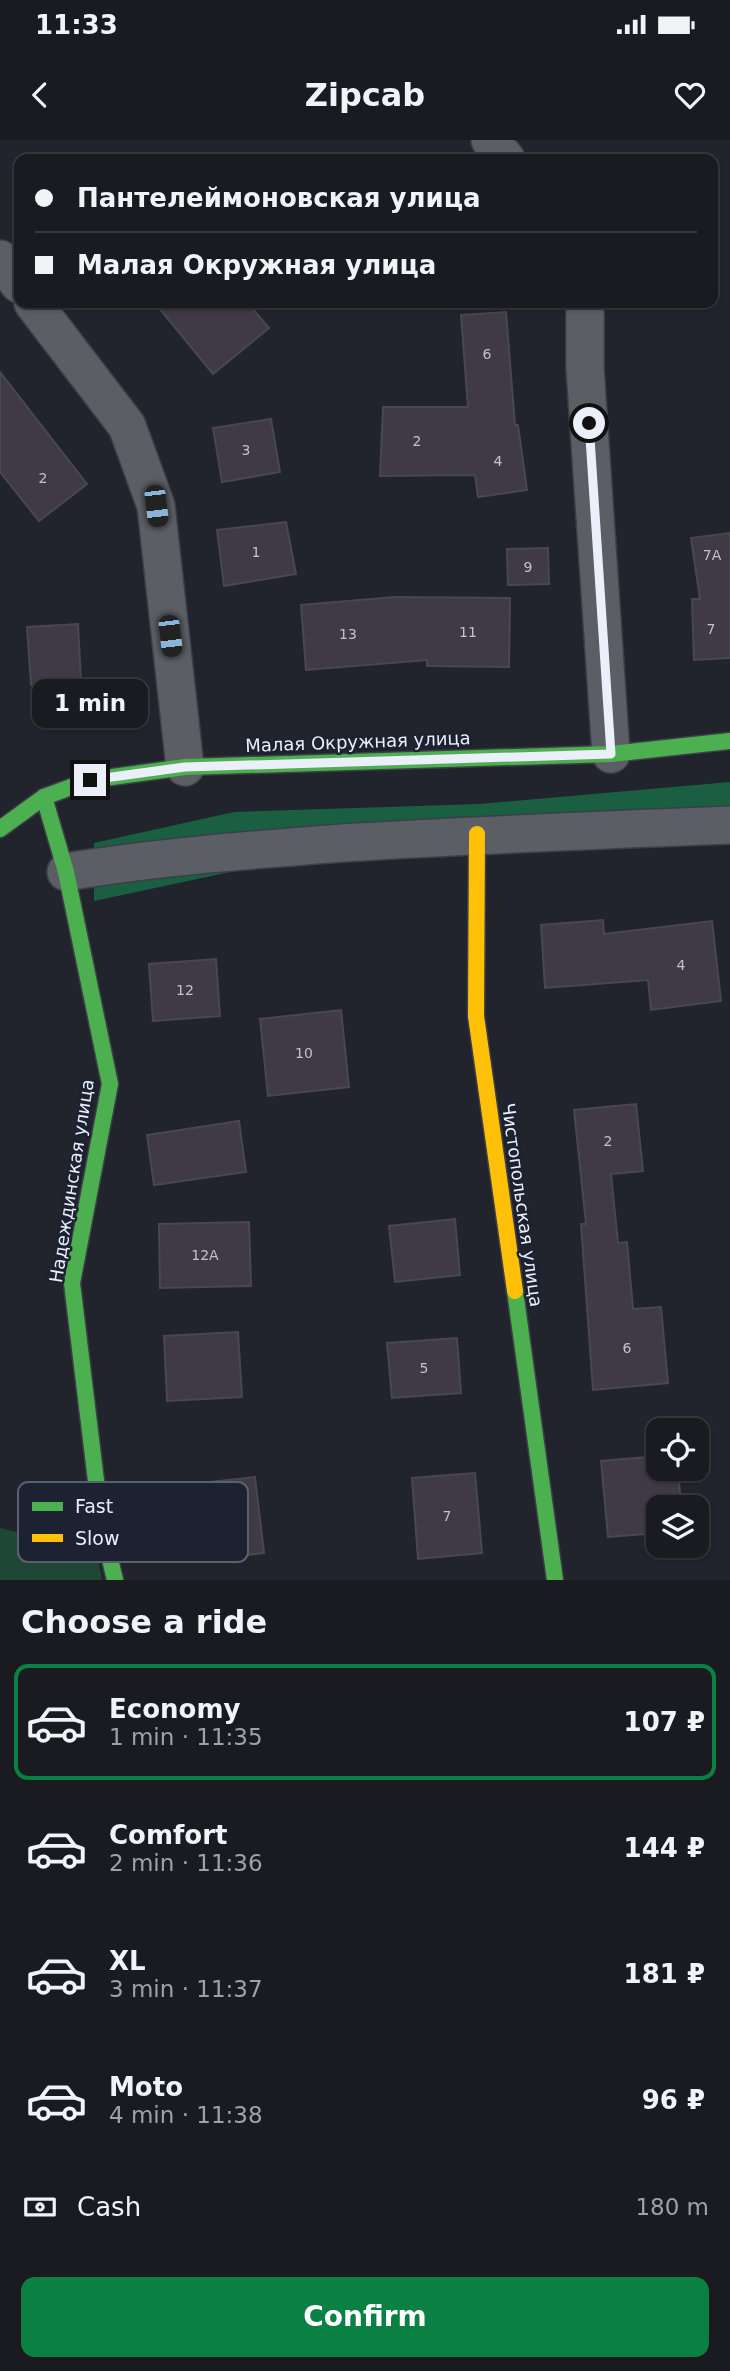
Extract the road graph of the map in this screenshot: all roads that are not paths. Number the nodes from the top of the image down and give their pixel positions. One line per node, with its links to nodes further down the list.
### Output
1 (490, 140): 2 (street)
2 (502, 154)
3 (0, 258): 4 (street)
4 (14, 277)
5 (37, 308): 9 (street)
6 (585, 308): 8 (street)
7 (730, 741): 8 (street, Малая Окружная улица)
8 (611, 754): 9 (street, Малая Окружная улица)
9 (185, 767): 10 (street, Малая Окружная улица)
10 (44, 797): 12 (street, Малая Окружная улица); 14 (street, Надеждинская улица)
11 (730, 825): 13 (street)
12 (0, 829)
13 (477, 834): 14 (street); 18 (street, Чистопольская улица)
14 (66, 872): 15 (street, Надеждинская улица)
15 (96, 1482)
16 (111, 1562): 17 (street, Надеждинская улица)
17 (115, 1580)
18 (555, 1580)

